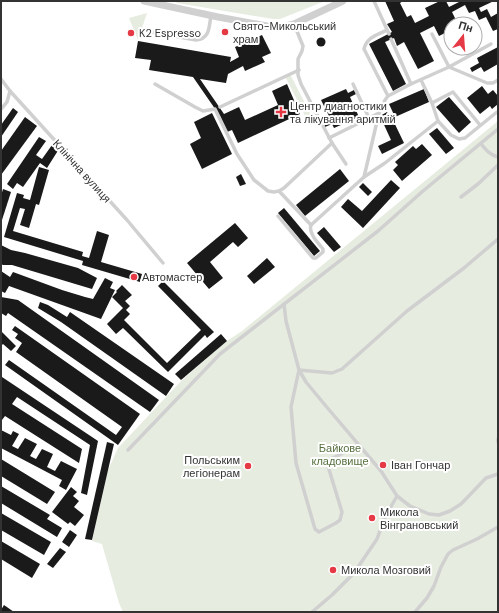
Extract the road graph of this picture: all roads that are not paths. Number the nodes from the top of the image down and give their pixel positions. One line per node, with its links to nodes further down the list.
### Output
1 (144, 1): 4 (street)
2 (343, 1): 5 (street)
3 (374, 1): 19 (lane)
4 (211, 15): 5 (street); 6 (lane)
5 (294, 24): 11 (lane)
6 (145, 32)
7 (432, 34): 10 (lane)
8 (391, 39): 17 (lane)
9 (492, 44): 10 (lane)
10 (449, 67): 13 (lane); 14 (lane)
11 (299, 70): 21 (lane); 29 (lane)
12 (1, 79): 18 (lane, Клінічна вулиця)
13 (422, 80): 17 (lane); 20 (lane)
14 (498, 80)
15 (155, 84): 36 (lane)
16 (353, 84): 25 (lane)
17 (411, 84): 19 (lane)
18 (10, 91): 22 (lane); 41 (lane, Клінічна вулиця)
19 (388, 96): 24 (lane)
20 (432, 103): 26 (lane); 27 (lane)
21 (220, 107)
22 (1, 109)
23 (497, 112): 27 (lane)
24 (379, 113): 25 (lane); 35 (lane)
25 (369, 118): 29 (lane)
26 (438, 121): 27 (lane); 35 (lane)
27 (480, 125)
28 (498, 129): 31 (lane)
29 (329, 138): 30 (lane)
30 (332, 143): 33 (lane); 36 (lane)
31 (482, 144): 32 (lane); 42 (lane)
32 (498, 157)
33 (346, 164)
34 (498, 165): 37 (lane)
35 (364, 177): 39 (lane)
36 (279, 191): 39 (lane)
37 (461, 197)
38 (278, 216): 39 (lane)
39 (311, 225)
40 (498, 239): 43 (lane)
41 (163, 263)
42 (284, 304): 43 (lane); 45 (lane)
43 (299, 370): 44 (lane); 44 (lane)
44 (359, 445): 47 (lane)
45 (128, 450)
46 (498, 474): 47 (lane)
47 (397, 496): 49 (lane)
48 (498, 527): 50 (lane)
49 (312, 612)
50 (415, 612)

